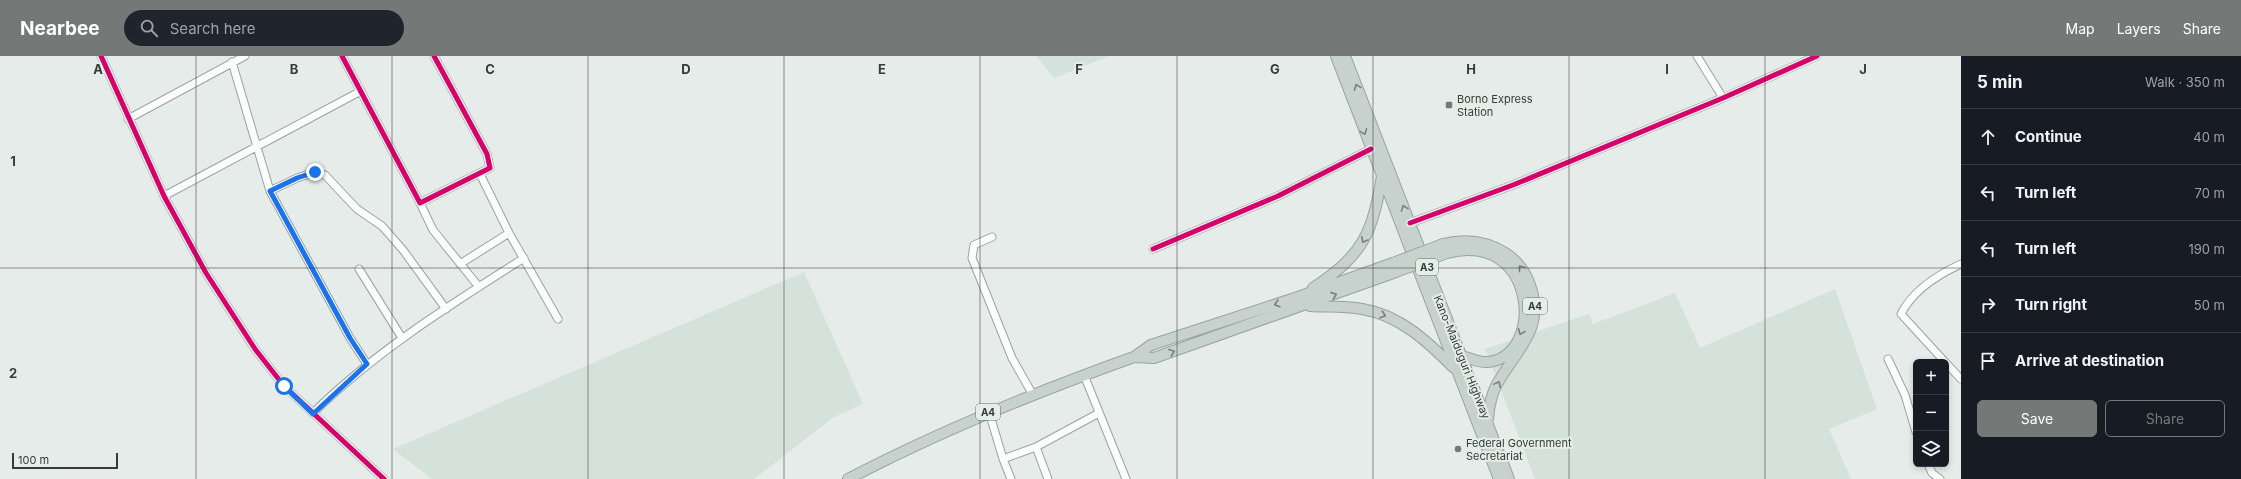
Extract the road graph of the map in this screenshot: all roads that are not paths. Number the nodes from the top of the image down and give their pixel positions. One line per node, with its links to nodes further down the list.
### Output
1 (101, 56): 12 (street)
2 (245, 56): 9 (street)
3 (342, 56): 10 (street)
4 (434, 56): 15 (street)
5 (1336, 56): 14 (highway, Kano-Maiduguri Highway / A3, one-way to 14)
6 (1345, 56): 20 (highway, Kano-Maiduguri Highway / A3, one-way to 6)
7 (1697, 56): 11 (street)
8 (1817, 56): 11 (street)
9 (232, 62): 12 (street); 13 (street)
10 (361, 91): 13 (street); 19 (street)
11 (1723, 98): 20 (street)
12 (128, 118): 18 (street)
13 (255, 147): 17 (street); 18 (street)
14 (1371, 149): 16 (highway, Kano-Maiduguri Highway / A3); 24 (street)
15 (480, 174): 19 (street); 21 (street)
16 (1382, 176): 30 (highway, one-way to 30); 39 (highway, Kano-Maiduguri Highway / A3)
17 (270, 191): 31 (street); 37 (street)
18 (164, 196): 45 (street)
19 (420, 203): 26 (street)
20 (1410, 223): 34 (highway, Kano-Maiduguri Highway / A3)
21 (509, 233): 25 (street); 26 (street)
22 (992, 237): 42 (street)
23 (1445, 249): 30 (highway, A4, bridge); 34 (highway, A4, one-way to 34); 46 (highway, A4, one-way to 23)
24 (1153, 250)
25 (524, 258): 29 (street); 32 (street)
26 (460, 264): 29 (street)
27 (1961, 264): 36 (street)
28 (359, 269): 33 (street)
29 (479, 287): 31 (street)
30 (1301, 302): 39 (highway, one-way to 39); 40 (highway, A4)
31 (446, 309): 33 (street)
32 (558, 319)
33 (402, 338): 37 (street)
34 (1462, 356): 46 (highway, Kano-Maiduguri Highway / A3)
35 (1888, 359): 47 (street)
36 (1941, 359)
37 (367, 364): 45 (street)
38 (1949, 367): 41 (street)
39 (1457, 371): 56 (highway, Kano-Maiduguri Highway / A3)
40 (1084, 375): 42 (highway, A4); 44 (street)
41 (1961, 379)
42 (1033, 395): 43 (highway, A4)
43 (989, 412): 49 (street); 52 (highway, A4)
44 (1099, 413): 48 (street); 55 (street)
45 (313, 414): 51 (street)
46 (1488, 422): 57 (highway, Kano-Maiduguri Highway / A3)
47 (1916, 431)
48 (1036, 446): 49 (street); 54 (street)
49 (1003, 459): 53 (street)
50 (1929, 467): 58 (street)
51 (384, 479)
52 (848, 479)
53 (1011, 479)
54 (1048, 479)
55 (1126, 479)
56 (1499, 479)
57 (1510, 479)
58 (1940, 479)

